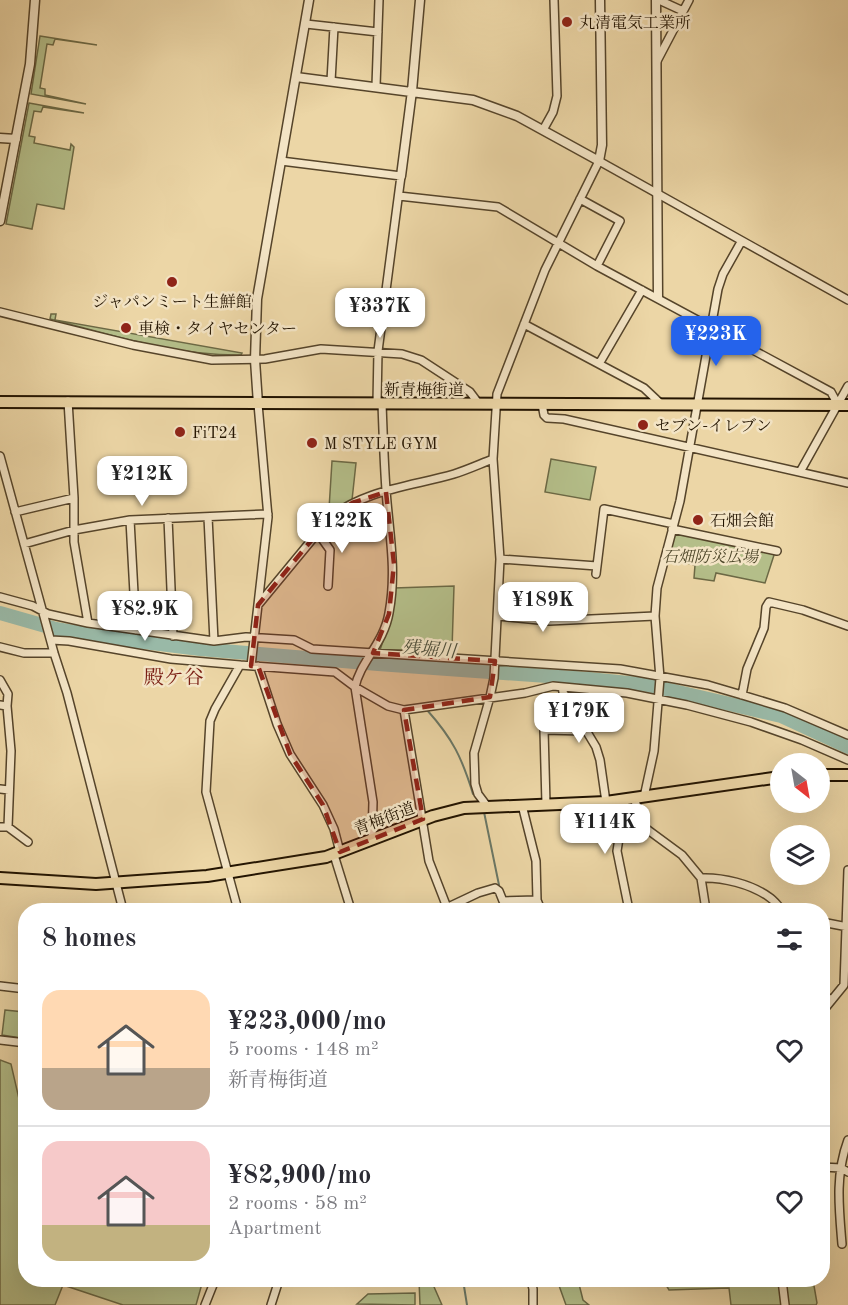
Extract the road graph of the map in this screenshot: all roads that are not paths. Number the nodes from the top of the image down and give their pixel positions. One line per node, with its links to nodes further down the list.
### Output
1 (35, 0): 20 (street)
2 (309, 0): 10 (street)
3 (379, 0): 12 (street)
4 (420, 0): 17 (street)
5 (554, 0): 18 (street)
6 (600, 0): 22 (street)
7 (658, 0): 9 (street); 13 (street)
8 (689, 0): 9 (street)
9 (683, 11): 13 (street)
10 (306, 24): 11 (street); 14 (street)
11 (334, 27): 12 (street); 15 (street)
12 (378, 32): 16 (street)
13 (656, 62): 24 (street)
14 (296, 77): 15 (street); 21 (street)
15 (331, 81): 16 (street)
16 (376, 86): 17 (street)
17 (412, 91): 18 (street); 23 (street)
18 (543, 130): 22 (street)
19 (0, 138): 20 (street)
20 (16, 140): 27 (street)
21 (281, 161): 23 (street); 38 (street)
22 (599, 161): 24 (street); 26 (street)
23 (400, 176): 25 (street)
24 (657, 193): 28 (street); 32 (street)
25 (399, 196): 29 (street); 37 (street)
26 (580, 199): 29 (street); 30 (street)
27 (0, 222)
28 (741, 242): 33 (street); 36 (street)
29 (557, 243): 30 (street); 35 (street)
30 (597, 266): 31 (street)
31 (642, 290): 32 (street); 39 (street)
32 (658, 297): 36 (street)
33 (848, 300)
34 (0, 312): 38 (street)
35 (524, 324): 39 (street); 46 (street)
36 (711, 326): 49 (street); 50 (street)
37 (378, 351): 38 (street); 44 (street); 45 (street)
38 (255, 360): 43 (street)
39 (599, 364): 48 (street)
40 (848, 386): 50 (street)
41 (68, 401): 42 (main road, 新青梅街道); 43 (main road, 新青梅街道); 57 (street)
42 (0, 402)
43 (258, 404): 44 (main road, 新青梅街道); 59 (street)
44 (380, 404): 45 (main road, 新青梅街道); 56 (street)
45 (479, 404): 46 (main road, 新青梅街道)
46 (495, 404): 47 (main road, 新青梅街道); 53 (street)
47 (542, 404): 48 (main road, 新青梅街道); 51 (street)
48 (662, 404): 49 (main road, 新青梅街道)
49 (698, 404): 50 (main road, 新青梅街道); 51 (street)
50 (843, 405): 54 (street)
51 (690, 448): 54 (street); 63 (street)
52 (0, 456): 58 (street)
53 (493, 459): 56 (street); 68 (street)
54 (800, 472): 55 (street)
55 (848, 483)
56 (386, 492): 65 (street); 84 (street)
57 (74, 498): 58 (street); 64 (street)
58 (15, 512): 66 (street)
59 (268, 514): 60 (street); 71 (street)
60 (208, 517): 61 (street); 81 (street)
61 (168, 518): 62 (street); 78 (street)
62 (130, 520): 64 (street); 77 (street)
63 (673, 526): 67 (street); 68 (street); 74 (street)
64 (74, 530): 66 (street); 75 (street)
65 (318, 533): 69 (street); 71 (street)
66 (24, 544): 72 (street)
67 (777, 551)
68 (500, 559): 73 (street)
69 (328, 586)
70 (0, 597): 72 (street)
71 (258, 605): 80 (street)
72 (43, 613): 75 (street); 79 (street)
73 (498, 616): 74 (street); 85 (street)
74 (655, 616): 88 (street)
75 (88, 623): 77 (street)
76 (848, 626): 92 (street)
77 (136, 630): 78 (street)
78 (173, 636): 81 (street)
79 (50, 638): 83 (street); 86 (street)
80 (254, 638): 81 (street); 84 (street); 87 (street)
81 (214, 641)
82 (0, 647): 83 (street)
83 (54, 653): 119 (street)
84 (373, 654): 85 (street); 90 (street)
85 (494, 663): 88 (street); 93 (street)
86 (240, 665): 87 (street); 116 (street)
87 (255, 666): 90 (street); 114 (street)
88 (660, 677): 92 (street); 94 (street)
89 (0, 680): 95 (street)
90 (355, 687): 96 (street); 112 (street)
91 (562, 687): 93 (street); 94 (street); 97 (street)
92 (742, 695): 98 (street)
93 (490, 697): 96 (street); 109 (street)
94 (658, 698): 99 (street); 105 (street)
95 (4, 706): 104 (street)
96 (404, 710): 110 (street)
97 (586, 731): 106 (street); 107 (street)
98 (848, 735)
99 (848, 760)
100 (830, 775): 101 (main road)
101 (848, 775)
102 (770, 778): 105 (main road, 青梅街道)
103 (0, 789): 104 (street)
104 (9, 790): 111 (street)
105 (634, 798): 106 (main road, 青梅街道); 118 (street); 127 (street)
106 (606, 802): 107 (main road, 青梅街道)
107 (546, 804): 108 (main road, 青梅街道)
108 (522, 805): 109 (main road, 青梅街道); 120 (street)
109 (487, 807): 110 (main road, 青梅街道)
110 (423, 819): 112 (main road, 青梅街道); 124 (street)
111 (4, 827): 113 (street)
112 (372, 839): 114 (main road, 青梅街道)
113 (28, 842)
114 (337, 853): 116 (main road, 青梅街道); 123 (street)
115 (848, 870): 131 (street)
116 (228, 873): 119 (main road, 青梅街道); 122 (street)
117 (0, 878): 119 (main road, 青梅街道)
118 (701, 879): 128 (street); 129 (street)
119 (116, 883): 121 (street)
120 (537, 900): 125 (street); 126 (street)
121 (121, 903)
122 (236, 903)
123 (349, 903)
124 (443, 903)
125 (459, 903)
126 (538, 903)
127 (628, 903)
128 (705, 903)
129 (776, 903)
130 (830, 924): 131 (street)
131 (847, 927): 133 (street)
132 (0, 986): 134 (street)
133 (846, 987): 135 (street)
134 (18, 988)
135 (832, 1000): 136 (street)
136 (830, 1002)
137 (0, 1040): 138 (street)
138 (18, 1042)
139 (848, 1140): 140 (street)
140 (844, 1170): 141 (street)
141 (842, 1244)
142 (212, 1287): 146 (street)
143 (277, 1287): 147 (street)
144 (533, 1287): 148 (street)
145 (783, 1287): 149 (street)
146 (205, 1305)
147 (271, 1305)
148 (533, 1305)
149 (785, 1305)

